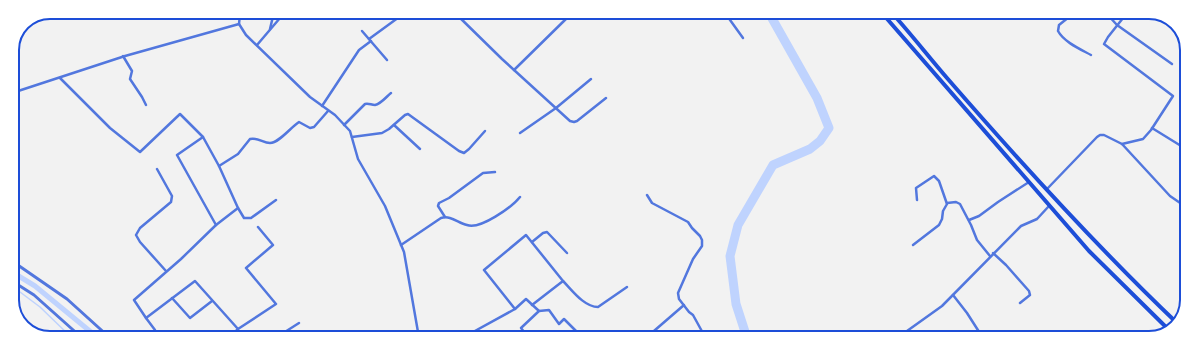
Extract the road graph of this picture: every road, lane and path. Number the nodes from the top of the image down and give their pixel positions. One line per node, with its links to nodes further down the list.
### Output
1 (239, 19): 13 (street)
2 (272, 19): 15 (street)
3 (279, 19): 15 (street)
4 (397, 19): 18 (street)
5 (461, 19): 24 (street)
6 (566, 19): 24 (street)
7 (730, 19): 17 (street)
8 (887, 19): 47 (highway)
9 (897, 19): 48 (highway)
10 (1067, 19): 20 (street)
11 (1112, 19): 14 (street)
12 (1122, 19): 14 (street)
13 (239, 24): 19 (street); 21 (street)
14 (1117, 25): 23 (street); 36 (street)
15 (269, 31): 19 (street)
16 (362, 31): 18 (street)
17 (742, 38)
18 (370, 40): 22 (street); 31 (street)
19 (257, 45): 31 (street)
20 (1091, 55)
21 (123, 56): 25 (street); 30 (street)
22 (386, 60)
23 (1172, 64)
24 (514, 70): 32 (street)
25 (60, 78): 27 (street); 39 (street)
26 (591, 79): 32 (street)
27 (19, 92)
28 (391, 93): 34 (street)
29 (606, 98): 32 (street)
30 (146, 105)
31 (322, 106): 33 (street)
32 (556, 108): 38 (street)
33 (328, 110): 34 (street); 44 (street)
34 (344, 125): 40 (street)
35 (394, 125): 37 (street); 40 (street); 43 (street)
36 (1152, 128): 41 (street); 42 (street)
37 (485, 131)
38 (520, 133)
39 (203, 137): 44 (street); 59 (street)
40 (352, 137): 62 (street)
41 (1122, 144): 48 (street); 54 (street)
42 (1180, 145)
43 (420, 149)
44 (219, 166): 56 (street)
45 (157, 169): 68 (street)
46 (494, 172): 57 (street)
47 (1029, 182): 55 (highway); 58 (street)
48 (1047, 189): 81 (highway)
49 (647, 195): 77 (street)
50 (520, 197): 57 (street)
51 (276, 200): 56 (street)
52 (917, 200): 53 (street)
53 (947, 203): 58 (street); 63 (street)
54 (1180, 203)
55 (1049, 206): 65 (street); 83 (highway)
56 (238, 208): 59 (street)
57 (445, 216): 62 (street)
58 (969, 220): 66 (street)
59 (216, 225): 68 (street)
60 (258, 227): 84 (street)
61 (532, 242): 64 (street); 69 (street); 78 (street)
62 (401, 245): 89 (street)
63 (913, 245)
64 (567, 253)
65 (993, 253): 66 (street); 75 (street)
66 (990, 256): 72 (street)
67 (19, 266): 86 (street)
68 (166, 271): 80 (street)
69 (563, 281): 71 (street); 76 (street)
70 (19, 285): 85 (street)
71 (627, 287)
72 (953, 295): 95 (street); 96 (street)
73 (172, 298): 74 (street); 74 (street); 80 (street)
74 (212, 300): 84 (street)
75 (1020, 303)
76 (532, 305): 78 (street); 79 (street)
77 (684, 305): 93 (street); 94 (street)
78 (515, 309): 90 (street)
79 (539, 311): 91 (street); 92 (street)
80 (146, 318): 87 (street)
81 (1173, 319)
82 (299, 323): 88 (street)
83 (1165, 327)
84 (238, 329)
85 (74, 331)
86 (103, 331)
87 (155, 331)
88 (286, 331)
89 (418, 331)
90 (475, 331)
91 (523, 331)
92 (576, 331)
93 (654, 331)
94 (702, 331)
95 (907, 331)
96 (979, 331)

